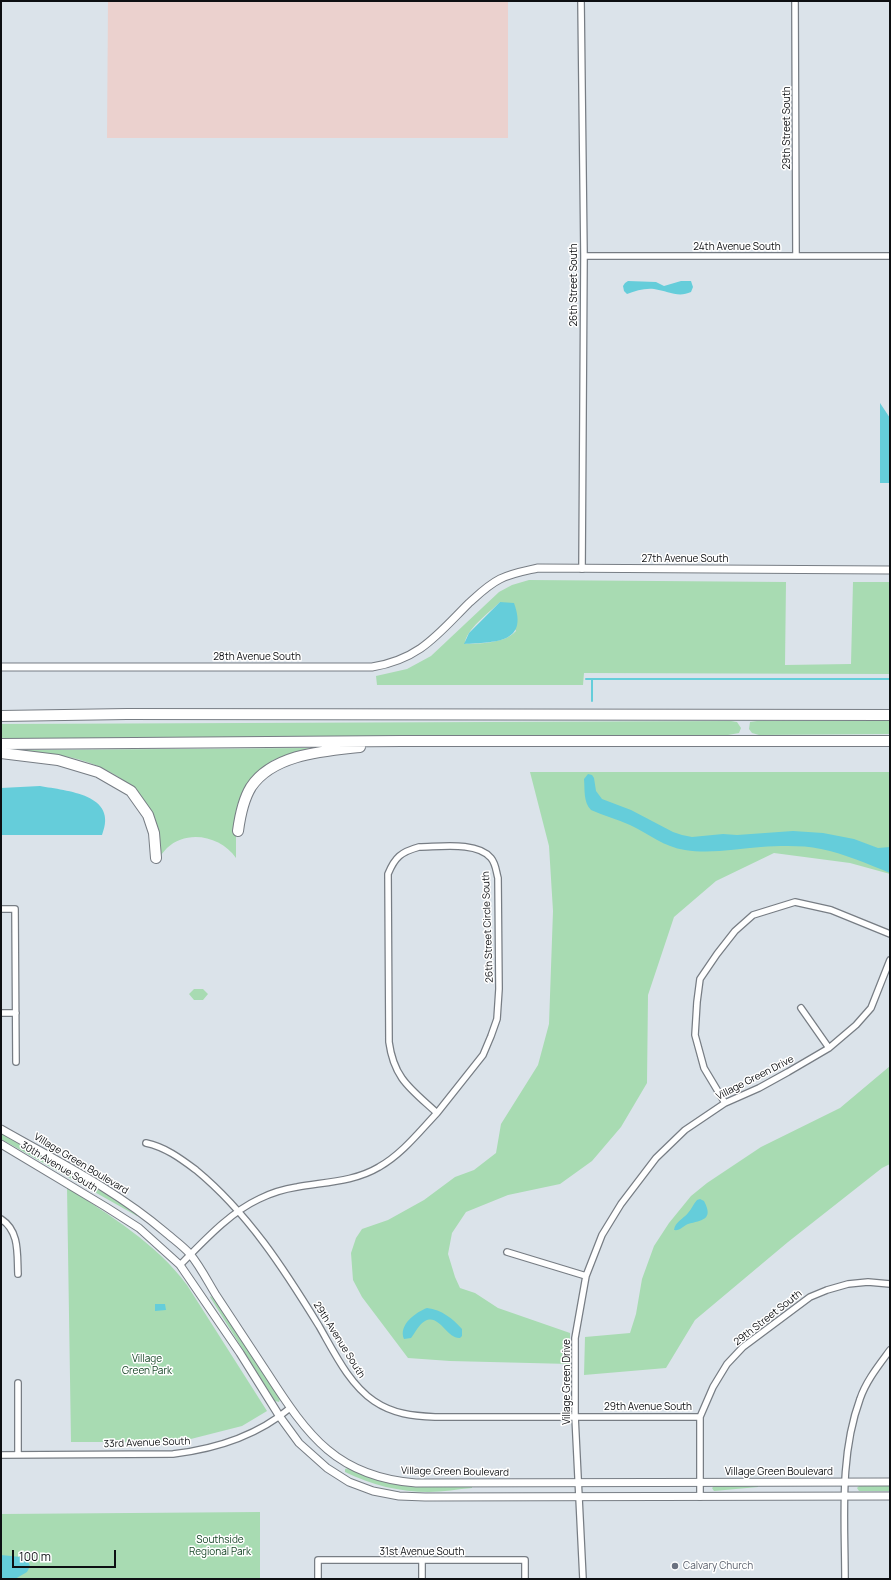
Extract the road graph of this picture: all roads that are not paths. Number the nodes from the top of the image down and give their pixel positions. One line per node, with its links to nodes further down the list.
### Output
1 (581, 1): 3 (street, 26th Street South)
2 (795, 1): 4 (street, 29th Street South)
3 (584, 256): 4 (street, 24th Avenue South); 6 (street, 26th Street South)
4 (796, 256): 5 (street, 24th Avenue South)
5 (890, 256)
6 (582, 569): 7 (street, 27th Avenue South); 8 (street, 27th Avenue South)
7 (890, 570)
8 (485, 588): 9 (street, 28th Avenue South)
9 (1, 667)
10 (890, 715): 11 (highway)
11 (1, 716)
12 (402, 741): 13 (highway); 14 (highway); 16 (highway)
13 (890, 741)
14 (1, 744)
15 (1, 753): 17 (highway)
16 (238, 831)
17 (156, 858)
18 (1, 909): 23 (street)
19 (890, 934): 26 (street)
20 (890, 960): 24 (street, Village Green Drive)
21 (801, 1008): 24 (street)
22 (1, 1013): 23 (street)
23 (16, 1013): 25 (street)
24 (828, 1048): 26 (street, Village Green Drive)
25 (16, 1062)
26 (725, 1103): 37 (street, Village Green Drive)
27 (437, 1113): 27 (street, 26th Street Circle South); 31 (street, 26th Street Circle South)
28 (1, 1129): 34 (street, Village Green Boulevard)
29 (146, 1143): 31 (street, 29th Avenue South)
30 (1, 1144): 35 (street, 30th Avenue South)
31 (238, 1211): 34 (street, 26th Street Circle South); 42 (street, 29th Avenue South)
32 (1, 1219): 36 (street)
33 (507, 1252): 37 (street)
34 (190, 1254): 35 (street, 26th Street Circle South); 41 (street, Village Green Boulevard)
35 (180, 1265): 43 (street)
36 (18, 1274)
37 (586, 1276): 42 (street, Village Green Drive)
38 (890, 1284): 44 (street, 29th Street South)
39 (890, 1350): 50 (street)
40 (18, 1383): 46 (street)
41 (290, 1408): 43 (street, 33rd Avenue South); 49 (street, Village Green Boulevard)
42 (575, 1416): 44 (street, 29th Avenue South); 49 (street, Village Green Drive)
43 (280, 1417): 46 (street, 33rd Avenue South); 53 (street)
44 (700, 1417): 47 (street, 29th Street South)
45 (1, 1455): 46 (street, 33rd Avenue South)
46 (18, 1455)
47 (700, 1482): 49 (street, Village Green Boulevard); 50 (street, Village Green Boulevard); 54 (street, 29th Street South)
48 (890, 1482): 50 (street, Village Green Boulevard)
49 (578, 1483): 53 (street, Village Green Drive)
50 (844, 1483): 51 (street)
51 (844, 1496): 52 (street); 54 (street); 60 (street)
52 (890, 1496)
53 (579, 1497): 54 (street); 59 (street, Village Green Drive)
54 (700, 1498)
55 (422, 1561): 56 (street, 31st Avenue South); 57 (street); 58 (street, 31st Avenue South)
56 (318, 1579)
57 (422, 1579)
58 (525, 1579)
59 (584, 1579)
60 (845, 1579)

